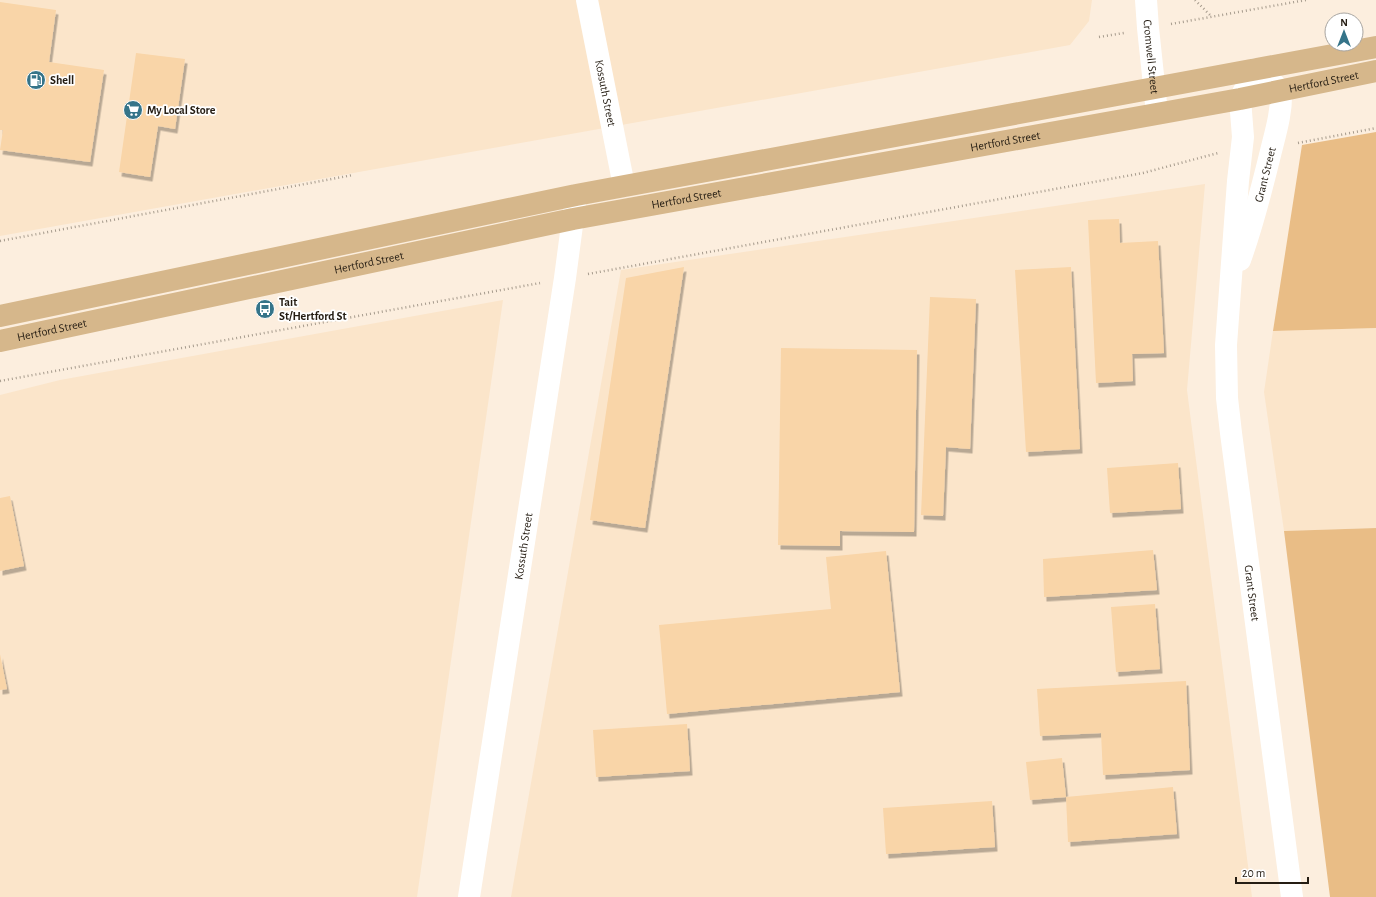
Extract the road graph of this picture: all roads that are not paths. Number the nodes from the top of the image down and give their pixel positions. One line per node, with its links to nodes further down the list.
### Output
1 (587, 0): 10 (street, Kossuth Street)
2 (1146, 0): 6 (street, Cromwell Street)
3 (1376, 46): 4 (main road, Hertford Street)
4 (1256, 69): 6 (main road, Hertford Street); 7 (street); 8 (street)
5 (1376, 71): 7 (main road, Hertford Street)
6 (1155, 87): 9 (street, Cromwell Street); 10 (main road, Hertford Street)
7 (1281, 91): 8 (main road, Hertford Street); 13 (street, Grant Street)
8 (1240, 99): 9 (main road, Hertford Street); 13 (street, Grant Street)
9 (1158, 113): 12 (main road, Hertford Street)
10 (624, 186): 11 (main road, Hertford Street)
11 (576, 195): 12 (street, Kossuth Street); 14 (main road, Hertford Street)
12 (573, 219): 15 (main road, Hertford Street); 16 (street, Kossuth Street)
13 (1231, 288): 17 (street, Grant Street)
14 (0, 316)
15 (0, 341)
16 (469, 897)
17 (1292, 897)

